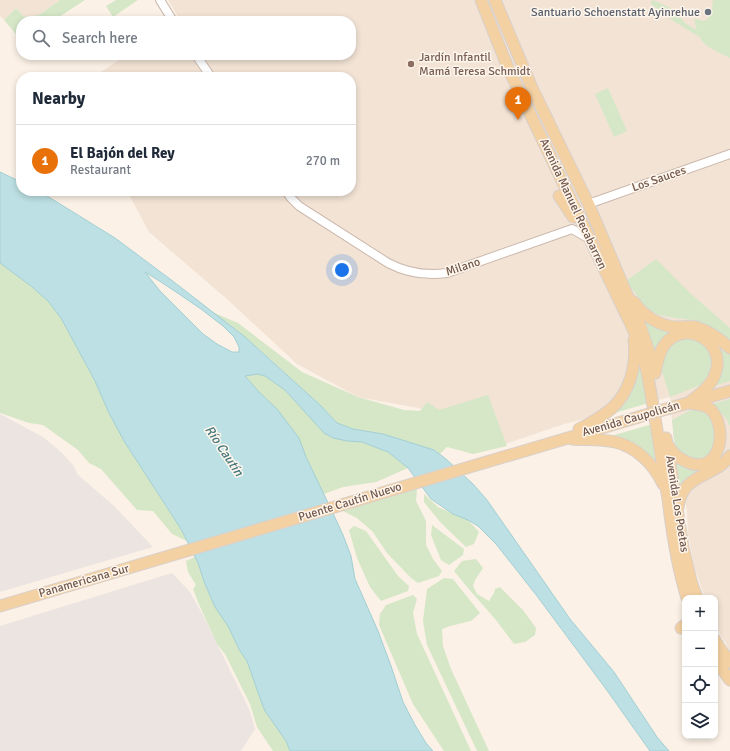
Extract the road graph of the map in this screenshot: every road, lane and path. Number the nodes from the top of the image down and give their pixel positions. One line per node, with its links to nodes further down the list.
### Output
1 (160, 0): 4 (street)
2 (495, 0): 8 (main road, Avenida Manuel Recabarren)
3 (478, 1): 6 (main road, Avenida Manuel Recabarren)
4 (170, 16)
5 (200, 60): 7 (street)
6 (508, 68): 8 (main road); 10 (main road, Avenida Manuel Recabarren)
7 (208, 72)
8 (532, 88): 13 (main road, Avenida Manuel Recabarren)
9 (730, 154): 13 (street, Los Sauces)
10 (563, 183): 13 (main road); 15 (main road, Avenida Manuel Recabarren)
11 (290, 196): 14 (street, Milano)
12 (560, 196): 14 (main road)
13 (588, 203): 15 (main road); 16 (main road, Avenida Manuel Recabarren)
14 (586, 237): 15 (main road)
15 (596, 251): 17 (main road, Avenida Manuel Recabarren)
16 (620, 279): 18 (main road); 19 (main road, Avenida Manuel Recabarren)
17 (627, 318): 22 (main road, Avenida Manuel Recabarren); 23 (main road)
18 (730, 348)
19 (655, 373): 21 (main road); 22 (main road, Avenida Manuel Recabarren)
20 (730, 391): 21 (main road, Avenida Caupolicán)
21 (688, 403): 22 (main road, Avenida Caupolicán); 24 (main road)
22 (662, 409): 23 (main road, Avenida Caupolicán, bridge); 24 (main road, Avenida Los Poetas); 27 (main road, Avenida Los Poetas)
23 (562, 439): 25 (main road, Avenida Caupolicán); 27 (main road)
24 (666, 441): 28 (main road, Avenida Los Poetas)
25 (532, 448): 29 (main road, Puente Cautín Nuevo)
26 (730, 456): 28 (main road)
27 (667, 496): 30 (main road, Avenida Los Poetas)
28 (678, 514): 31 (main road, Avenida Los Poetas)
29 (169, 556): 32 (main road, Panamericana Sur)
30 (686, 595)
31 (695, 595)
32 (0, 606)
33 (718, 645): 34 (main road)
34 (730, 662)
35 (718, 663): 36 (main road)
36 (730, 680)

